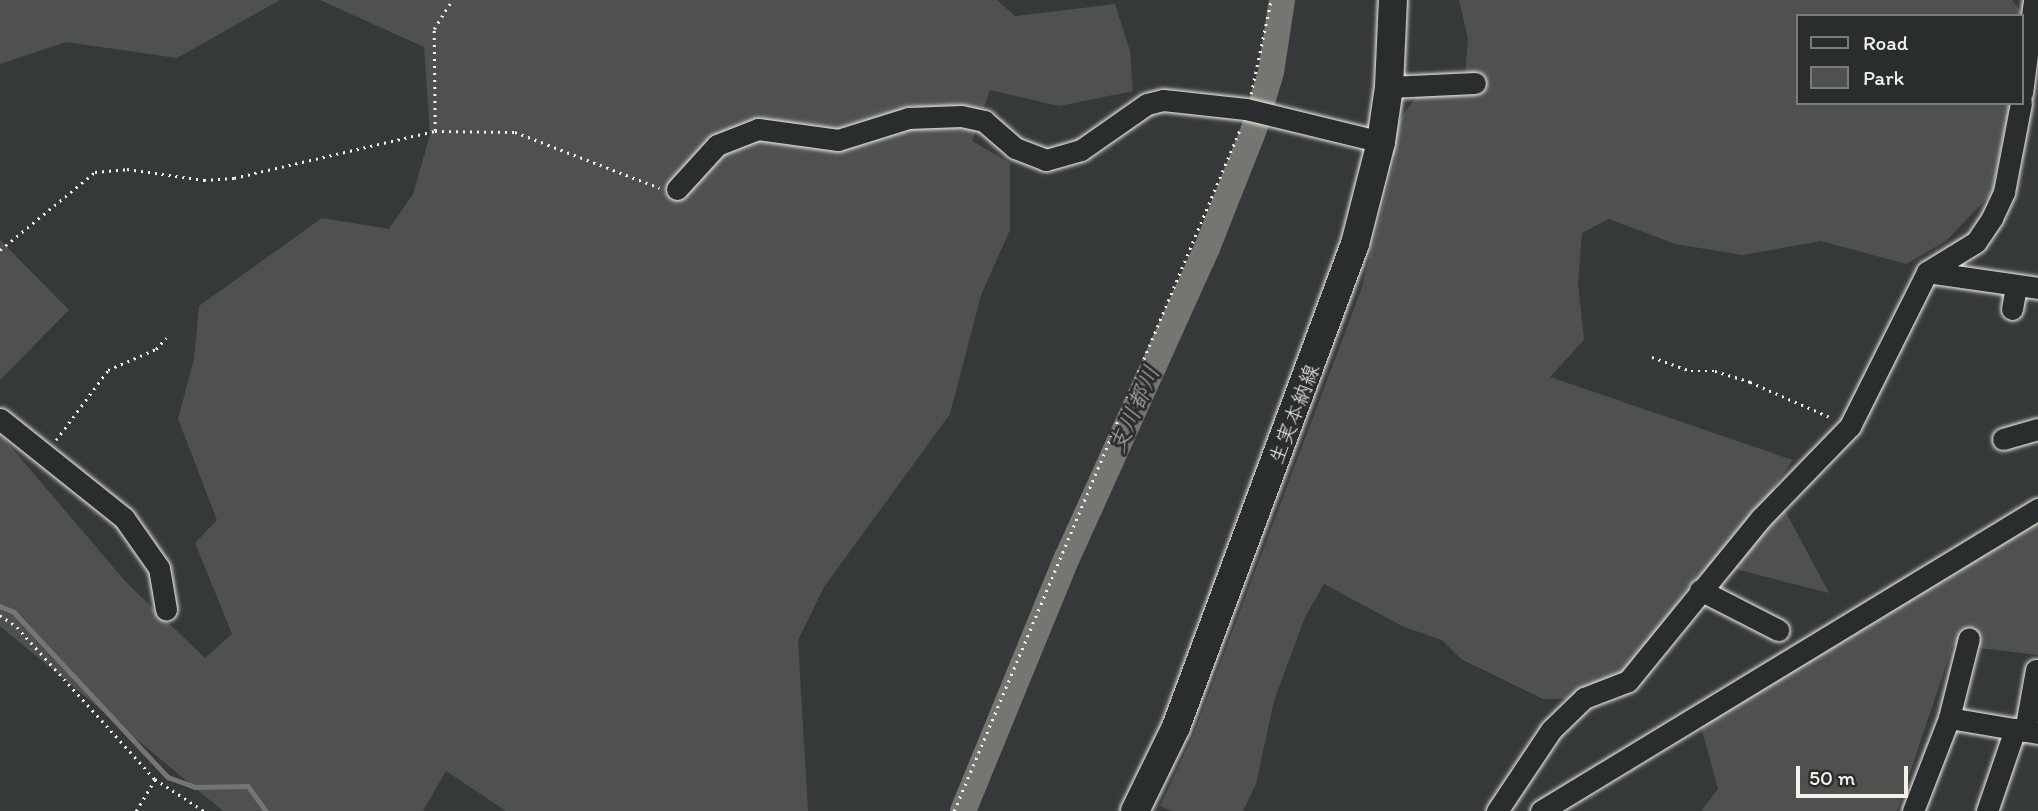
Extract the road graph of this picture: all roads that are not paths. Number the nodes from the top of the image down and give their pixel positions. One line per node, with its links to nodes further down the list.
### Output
1 (1394, 0): 6 (main road, 生実本納線)
2 (2034, 0): 3 (street)
3 (2034, 45): 5 (street)
4 (1475, 83): 6 (street)
5 (2024, 85)
6 (1390, 87): 8 (main road, 生実本納線)
7 (2021, 105): 10 (street)
8 (1381, 142): 9 (street); 25 (main road, 生実本納線)
9 (677, 189)
10 (1927, 272): 11 (street); 18 (street)
11 (2015, 286): 12 (street); 13 (street)
12 (2038, 288)
13 (2012, 309)
14 (0, 419): 19 (street)
15 (2038, 429): 16 (street)
16 (2003, 439)
17 (2038, 509): 27 (street)
18 (1700, 590): 20 (street); 26 (street)
19 (166, 609)
20 (1778, 630)
21 (1969, 638): 23 (street)
22 (2036, 670): 24 (street)
23 (1949, 718): 24 (street); 28 (street)
24 (2026, 731): 29 (street)
25 (1135, 811)
26 (1497, 811)
27 (1541, 811)
28 (1913, 811)
29 (1987, 811)

